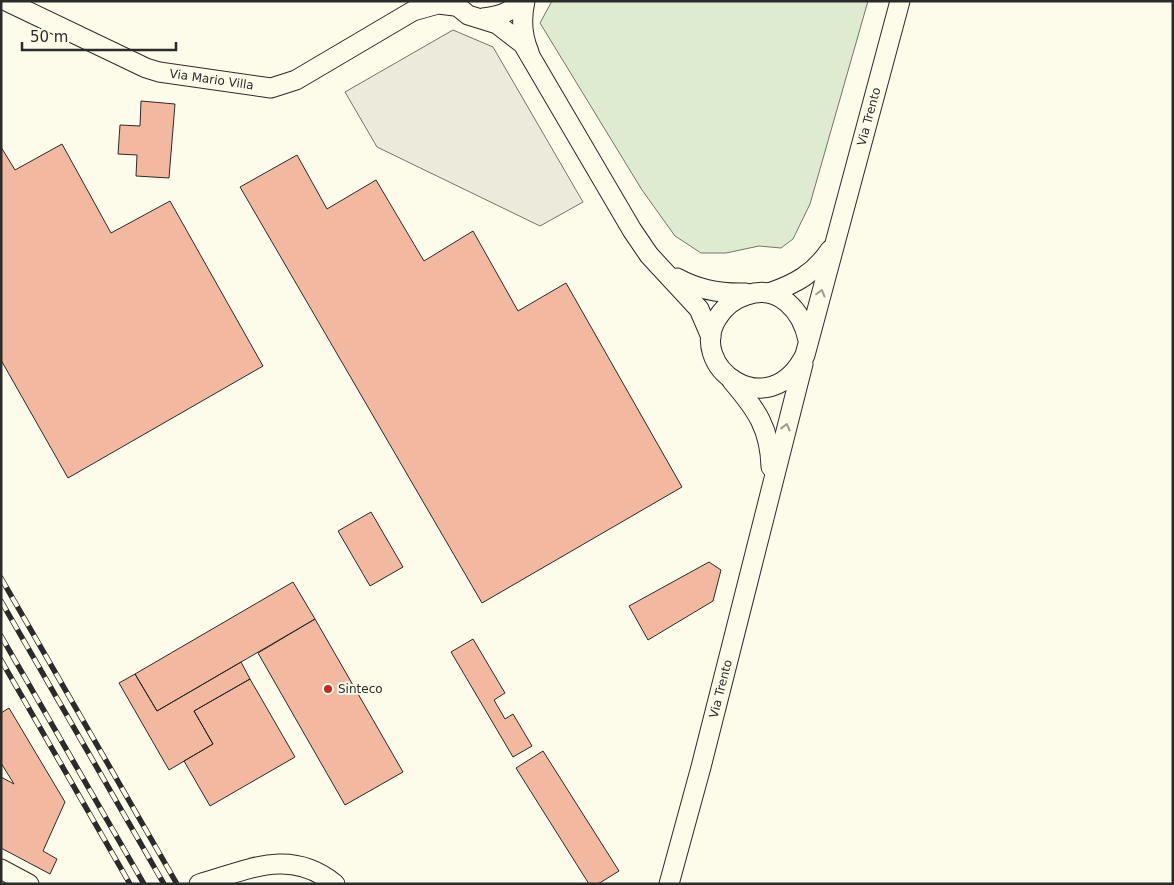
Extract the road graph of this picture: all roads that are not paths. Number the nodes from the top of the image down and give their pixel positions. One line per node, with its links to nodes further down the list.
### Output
1 (6, 1): 5 (street, Via Mario Villa)
2 (523, 1): 6 (street); 7 (street)
3 (900, 1): 8 (street, Via Trento)
4 (453, 4): 5 (street, Via Mario Villa); 6 (street)
5 (418, 6)
6 (483, 18): 7 (street)
7 (531, 55): 9 (street)
8 (839, 232): 10 (street, Via Trento); 12 (street, Via Trento, one-way to 8)
9 (667, 272): 10 (street); 11 (street)
10 (761, 293): 11 (street, Via Trento); 12 (street)
11 (711, 337): 13 (street, Via Trento)
12 (806, 348): 13 (street, Via Trento); 14 (street, Via Trento, one-way to 12)
13 (730, 378): 14 (street, Via Trento)
14 (770, 491): 19 (street, Via Trento)
15 (1, 869): 16 (street)
16 (29, 884)
17 (199, 884): 18 (street)
18 (334, 884)
19 (669, 884)

